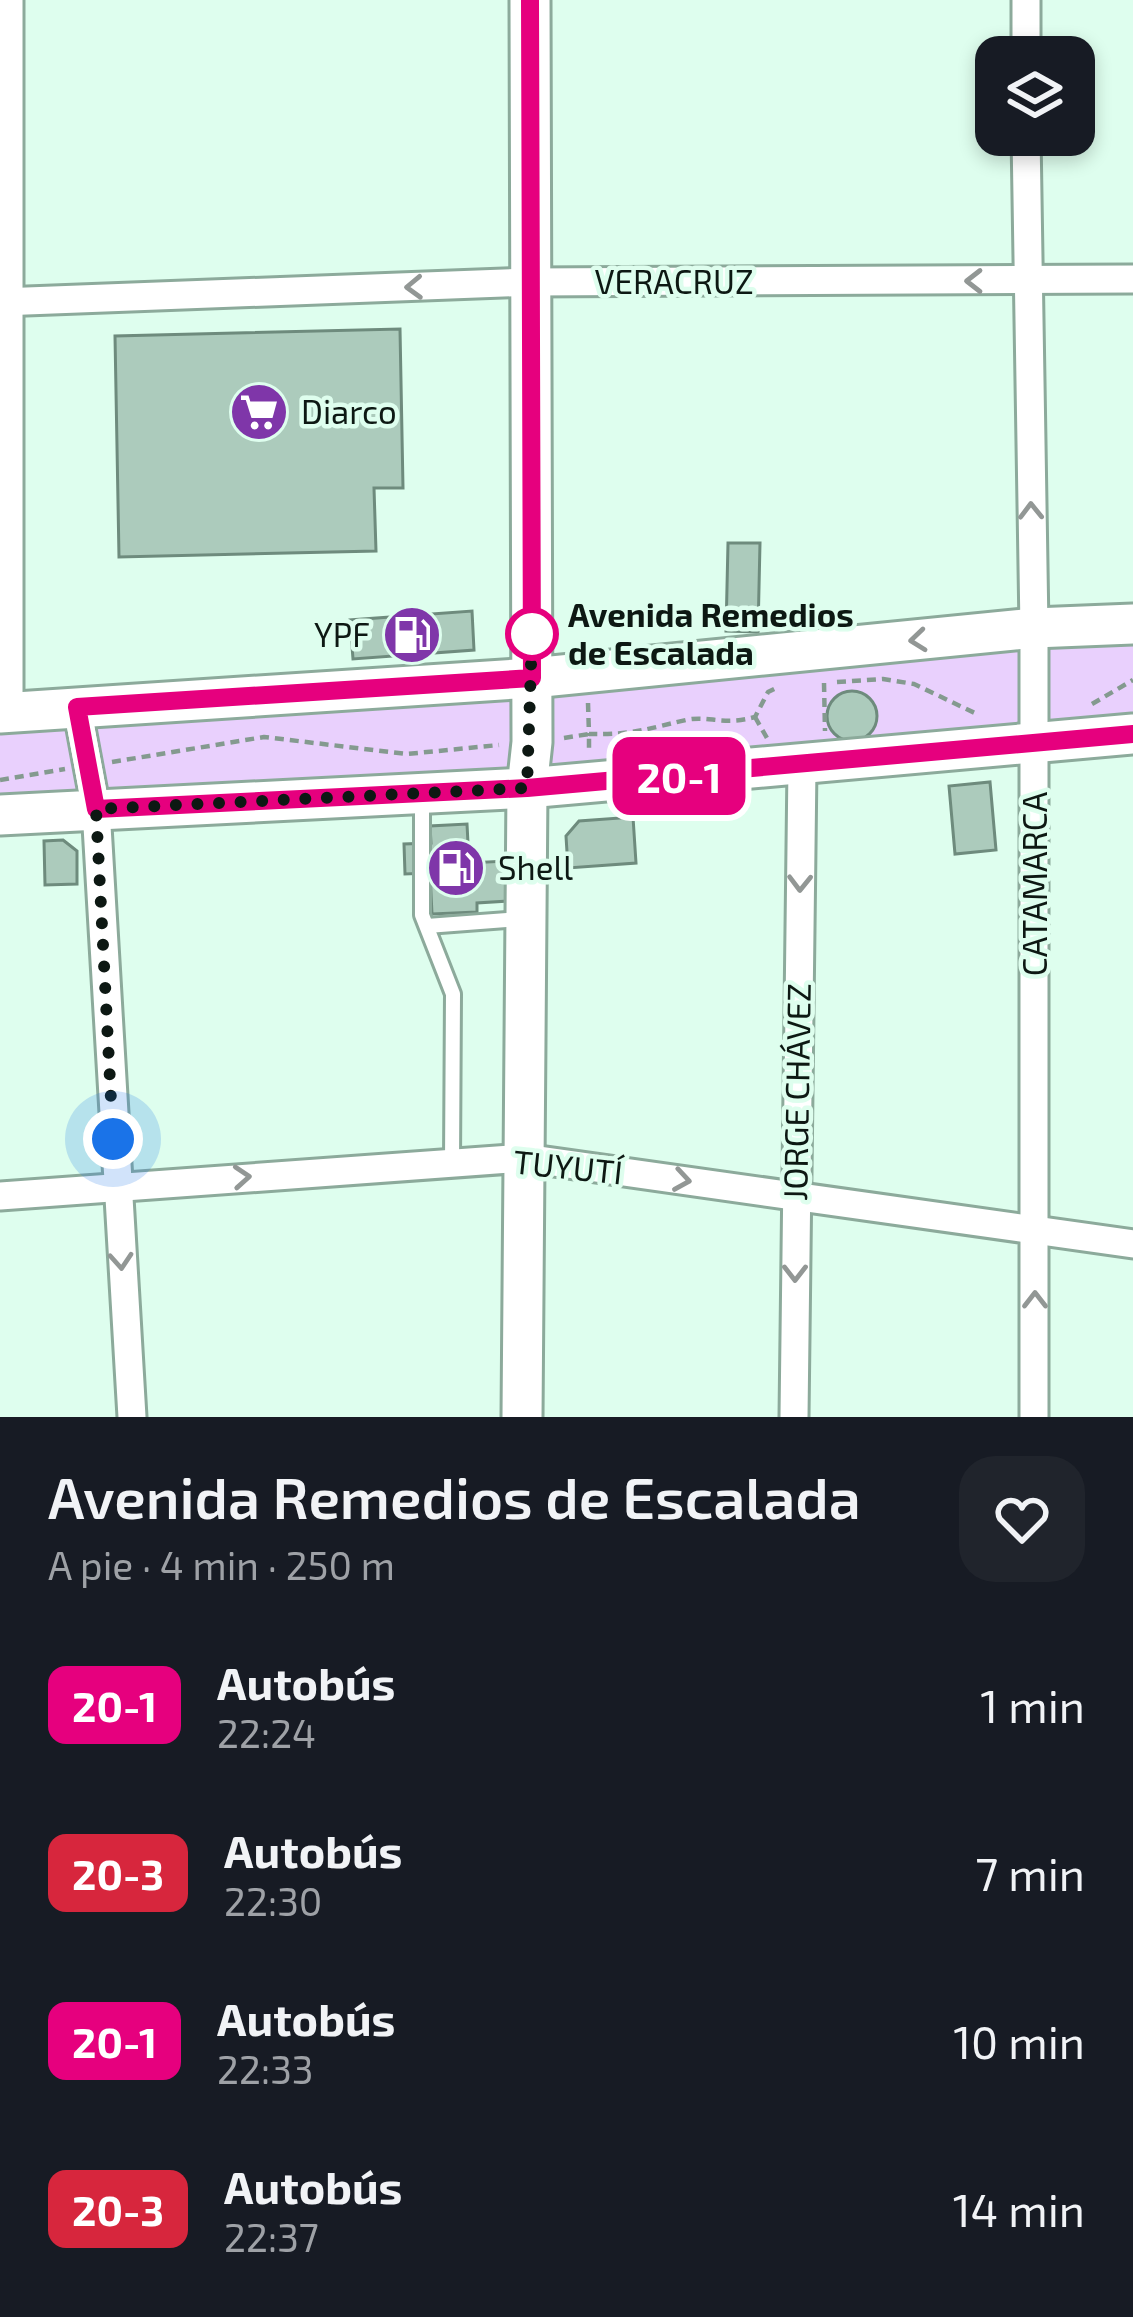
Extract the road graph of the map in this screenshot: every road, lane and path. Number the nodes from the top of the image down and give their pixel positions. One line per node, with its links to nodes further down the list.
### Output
1 (9, 0): 9 (street)
2 (530, 0): 8 (main road)
3 (1026, 0): 4 (street)
4 (1026, 36)
5 (1026, 156): 7 (street, CATAMARCA)
6 (1133, 279): 7 (street, VERACRUZ)
7 (1026, 280): 8 (street, VERACRUZ, one-way to 8); 11 (street, CATAMARCA, one-way to 7)
8 (530, 282): 9 (street, VERACRUZ, one-way to 9); 13 (main road)
9 (3, 301): 20 (street)
10 (1133, 624): 11 (main road)
11 (1034, 628): 12 (main road, one-way to 12); 26 (street, CATAMARCA)
12 (588, 672): 13 (main road); 23 (path)
13 (532, 678): 19 (main road); 25 (main road)
14 (1133, 680): 18 (path)
15 (824, 683): 16 (path); 21 (path); 27 (path)
16 (802, 684)
17 (781, 686): 22 (path)
18 (1085, 706)
19 (77, 707): 20 (main road); 28 (street)
20 (5, 712)
21 (983, 715)
22 (754, 717): 23 (path); 27 (path)
23 (589, 734): 25 (path)
24 (1133, 734): 26 (main road)
25 (532, 742): 28 (path); 30 (main road)
26 (1035, 744): 27 (main road); 41 (street, CATAMARCA)
27 (799, 751): 30 (main road); 40 (street, JORGE CHÁVEZ, one-way to 40)
28 (88, 766): 29 (path); 32 (street)
29 (0, 780)
30 (527, 788): 31 (main road); 34 (main road)
31 (422, 793): 32 (main road); 35 (lane)
32 (96, 809): 33 (main road); 38 (street)
33 (0, 815)
34 (526, 919): 35 (lane); 36 (main road)
35 (427, 926): 37 (lane)
36 (525, 1158): 37 (street, TUYUTÍ); 40 (street, TUYUTÍ, one-way to 40); 44 (main road)
37 (452, 1163): 38 (street, TUYUTÍ, one-way to 37)
38 (116, 1186): 39 (street, TUYUTÍ); 43 (street, one-way to 43)
39 (0, 1196)
40 (795, 1197): 41 (street, TUYUTÍ); 45 (street, JORGE CHÁVEZ, one-way to 45)
41 (1035, 1231): 42 (street, TUYUTÍ); 46 (street, CATAMARCA, one-way to 41)
42 (1133, 1244)
43 (132, 1417)
44 (522, 1417)
45 (794, 1417)
46 (1034, 1417)

